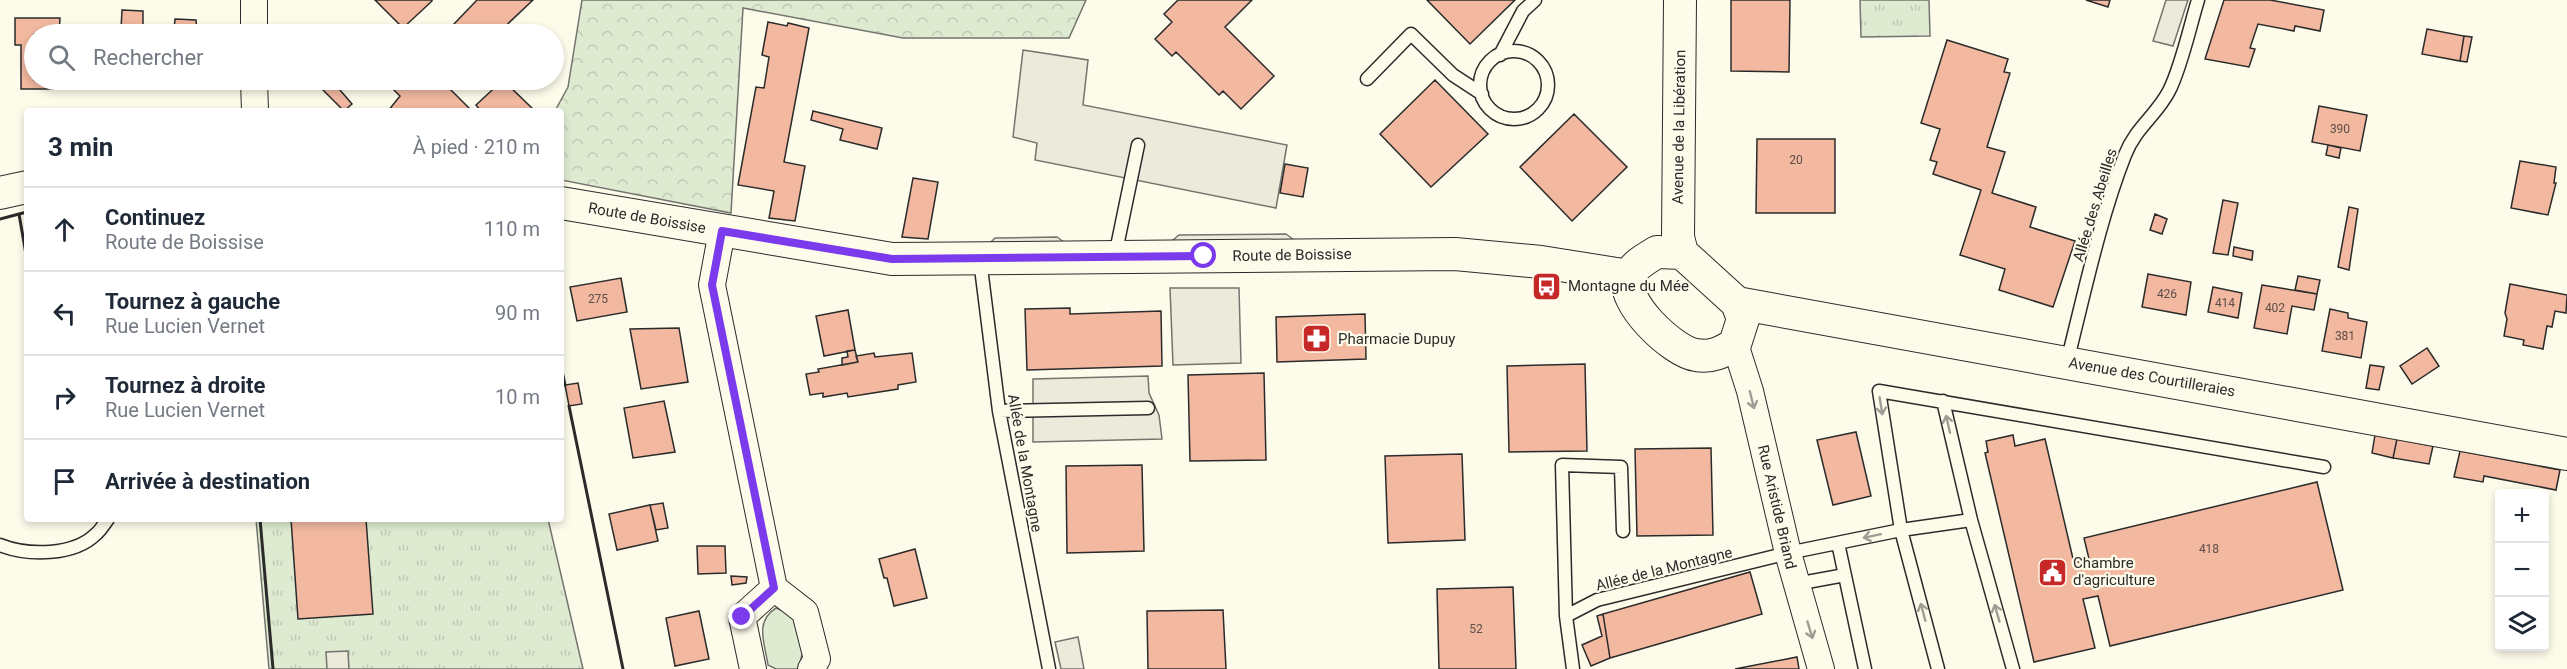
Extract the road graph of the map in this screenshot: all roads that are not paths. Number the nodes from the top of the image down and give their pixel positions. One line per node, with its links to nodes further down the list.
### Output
1 (254, 0): 5 (street)
2 (1534, 0): 6 (lane)
3 (1680, 0): 16 (street, Avenue de la Libération)
4 (2198, 0): 22 (lane, Allée des Abeilles)
5 (254, 24)
6 (1500, 55): 9 (lane); 9 (lane)
7 (1367, 80): 9 (lane)
8 (254, 90): 10 (street)
9 (1482, 94)
10 (255, 108)
11 (1138, 145): 17 (lane)
12 (24, 188): 13 (street)
13 (0, 193)
14 (564, 204): 15 (street, Route de Boissise)
15 (722, 231): 18 (street, Route de Boissise); 37 (street)
16 (1682, 253): 19 (street); 20 (street)
17 (1115, 258): 18 (street, Route de Boissise); 19 (street, Route de Boissise)
18 (980, 260): 25 (lane, Allée de la Montagne)
19 (1629, 276): 21 (street)
20 (1737, 303): 21 (street); 22 (street, Avenue des Courtilleraies)
21 (1735, 344): 34 (street, Rue Aristide Briand, one-way to 34)
22 (2067, 362): 26 (street, Avenue des Courtilleraies)
23 (1943, 401): 27 (lane); 28 (lane, one-way to 23); 30 (lane, one-way to 30)
24 (1148, 408): 25 (lane)
25 (999, 411): 41 (lane, Allée de la Montagne)
26 (2567, 454)
27 (2324, 467)
28 (1971, 520): 30 (lane, Allée de la Montagne); 46 (lane, one-way to 28)
29 (106, 522): 33 (lane)
30 (1901, 530): 32 (lane, Allée de la Montagne, one-way to 32); 45 (lane, one-way to 30)
31 (1623, 531): 38 (lane)
32 (1838, 543): 34 (lane, Allée de la Montagne); 35 (lane)
33 (0, 545)
34 (1788, 553): 36 (street, Rue Aristide Briand); 38 (lane, Allée de la Montagne)
35 (1845, 574): 36 (lane); 44 (lane)
36 (1796, 584): 43 (street, Rue Aristide Briand, one-way to 43)
37 (774, 588): 39 (street); 40 (street)
38 (1566, 616): 42 (lane)
39 (753, 669)
40 (811, 669)
41 (1049, 669)
42 (1574, 669)
43 (1821, 669)
44 (1865, 669)
45 (1938, 669)
46 (2013, 669)

